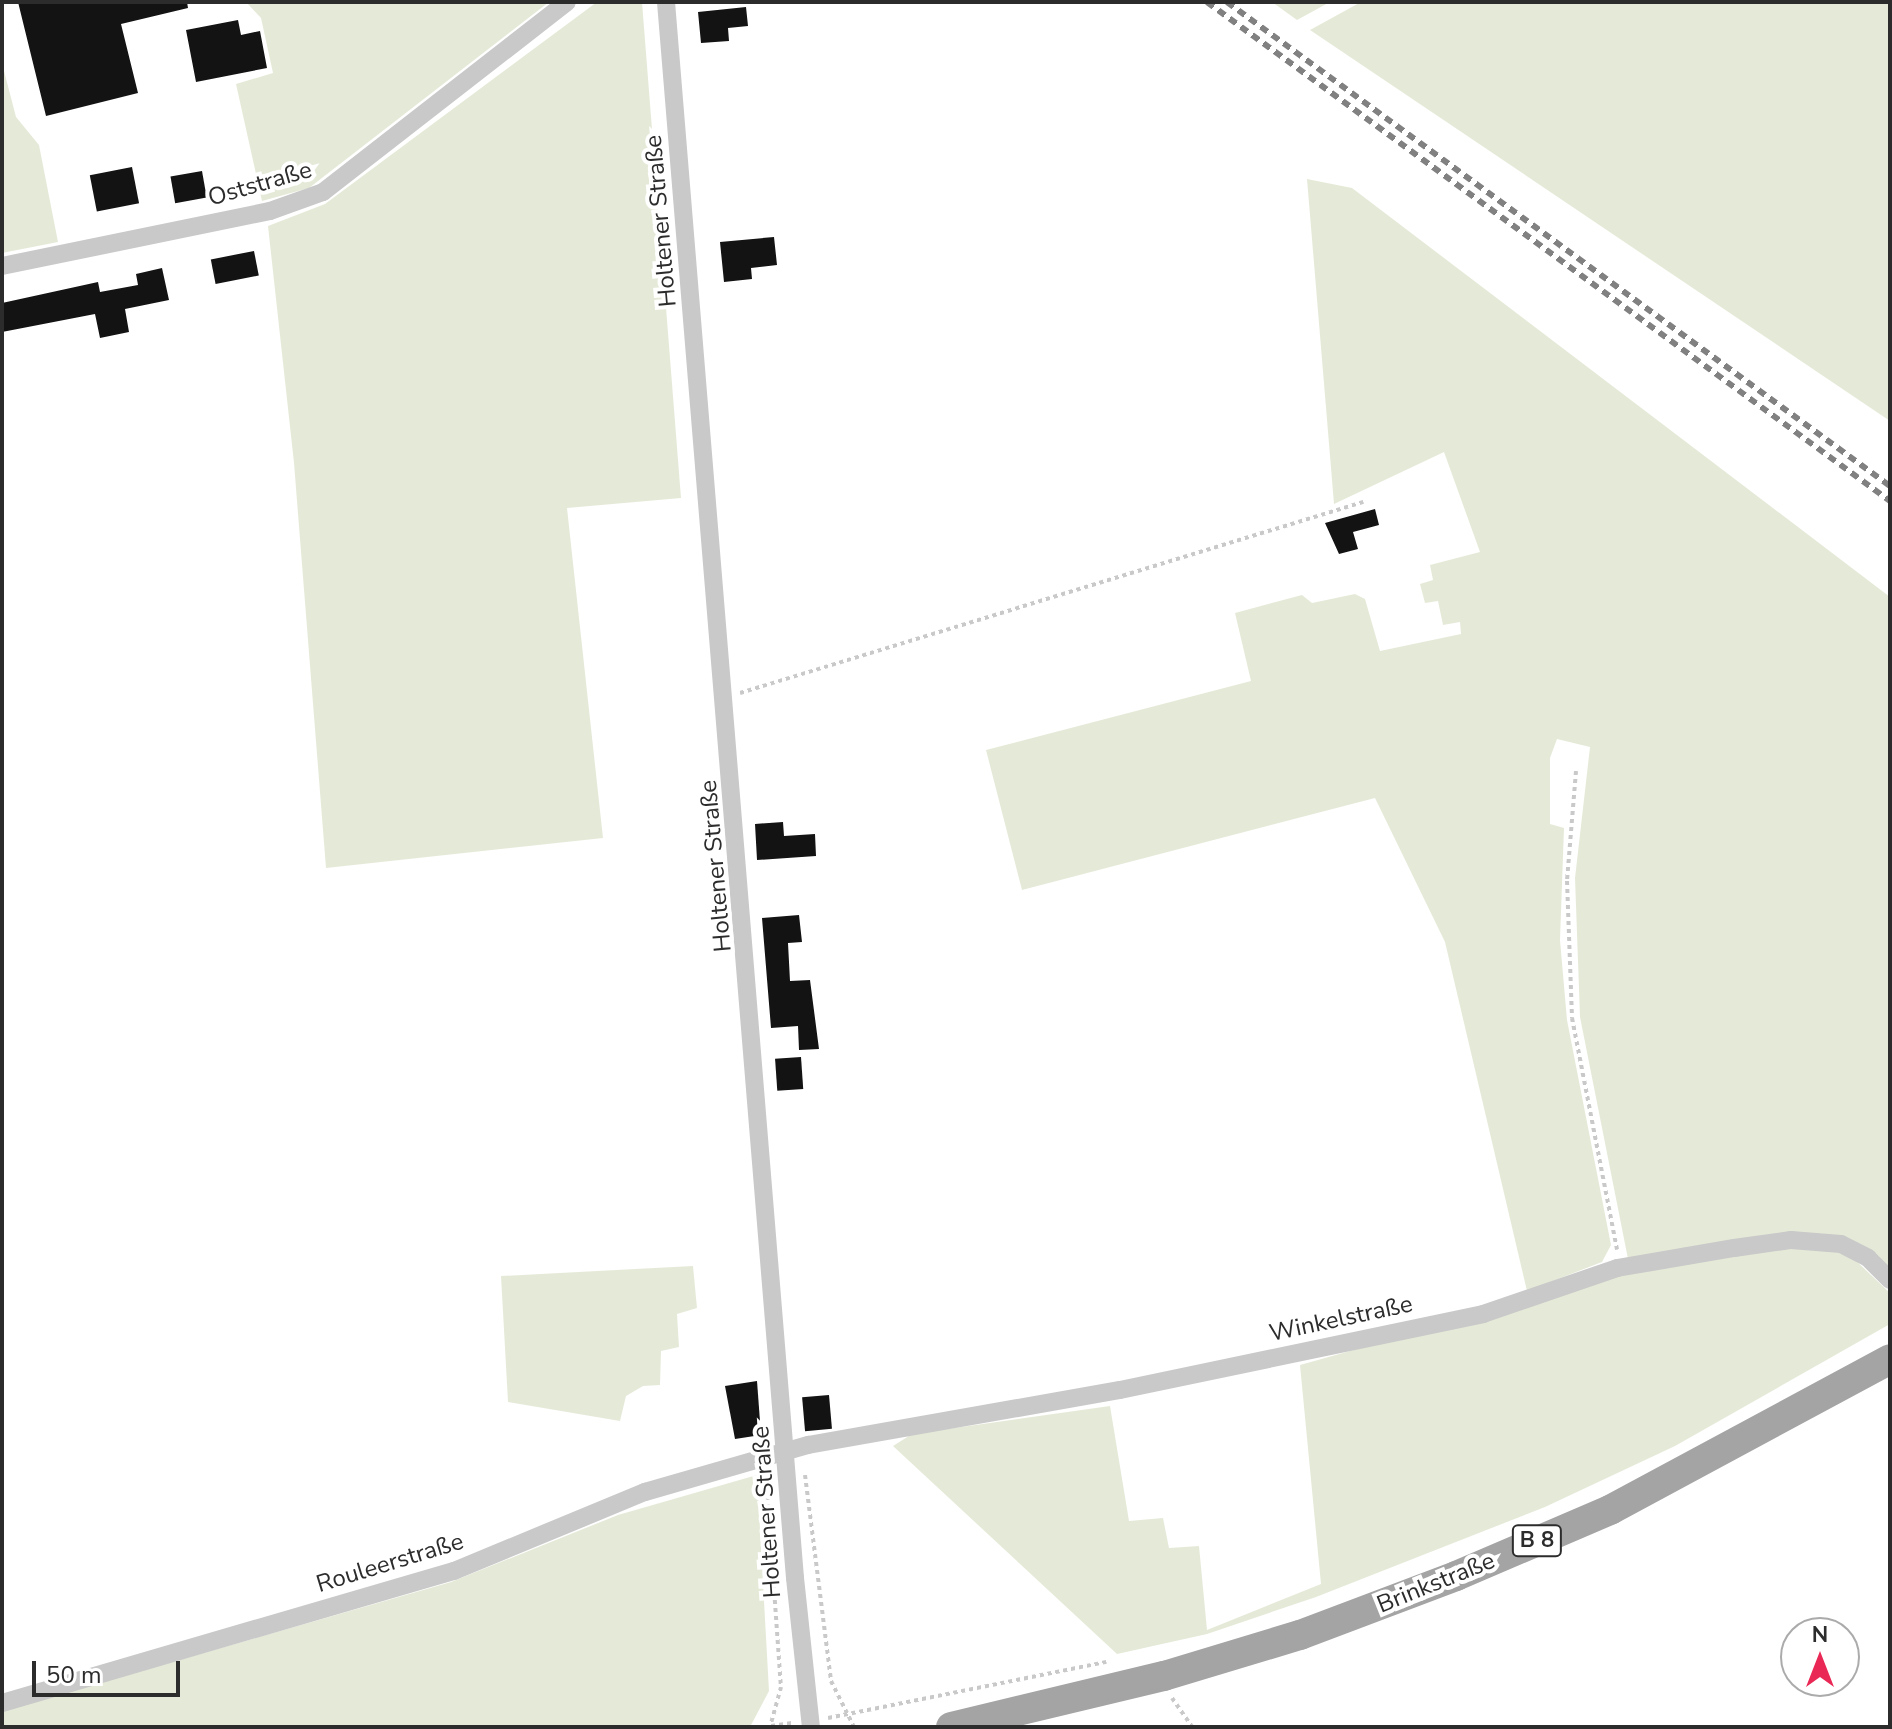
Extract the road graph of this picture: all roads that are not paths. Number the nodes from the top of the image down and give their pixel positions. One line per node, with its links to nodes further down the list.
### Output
1 (567, 2): 3 (street, Oststraße)
2 (666, 2): 6 (street, Holtener Straße)
3 (2, 266)
4 (1890, 1280): 6 (street, Winkelstraße)
5 (1890, 1359): 9 (main road, Brinkstraße / B 8)
6 (787, 1452): 7 (street, Rouleerstraße); 8 (street, Holtener Straße)
7 (2, 1703)
8 (811, 1724)
9 (951, 1727)

